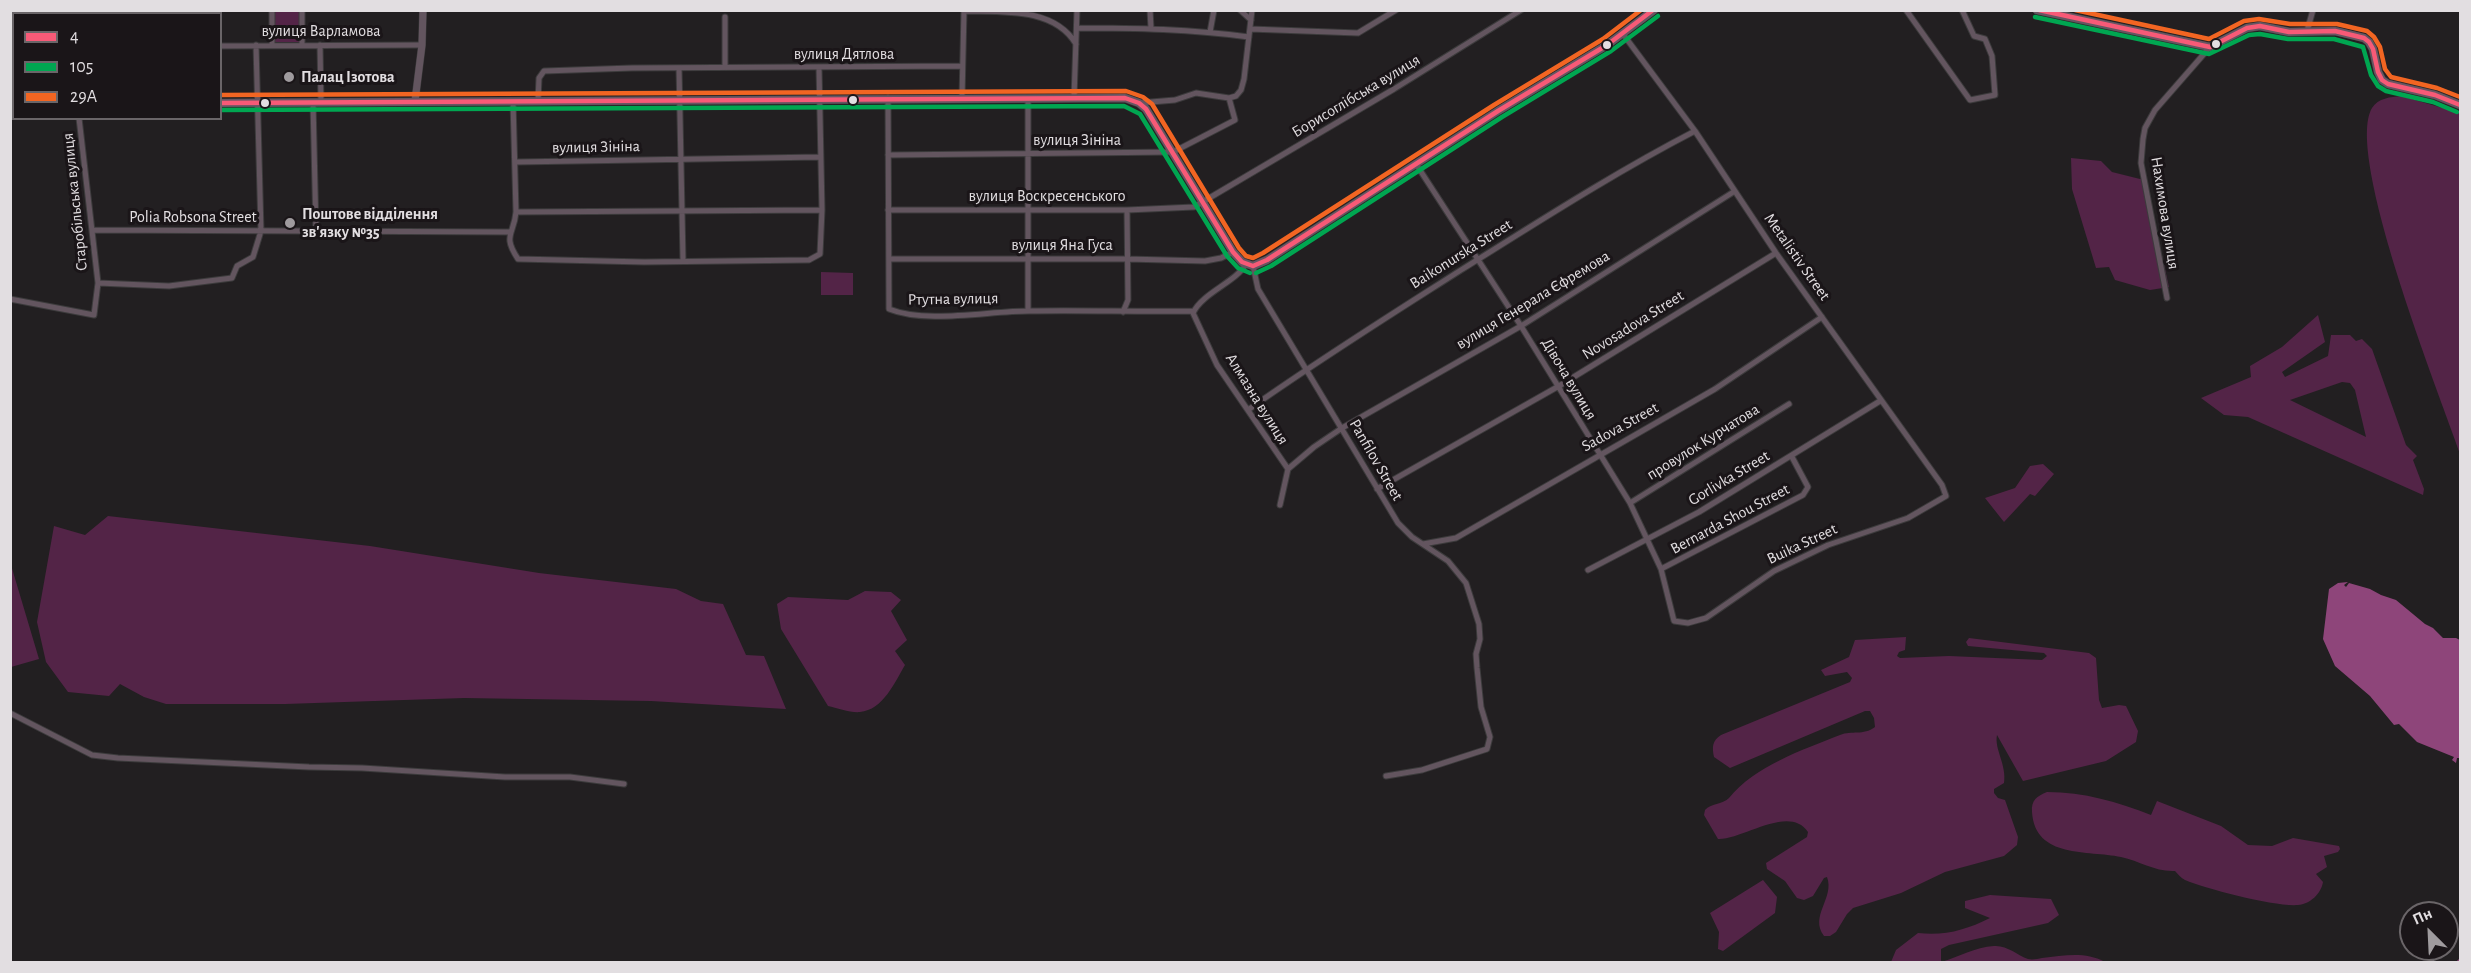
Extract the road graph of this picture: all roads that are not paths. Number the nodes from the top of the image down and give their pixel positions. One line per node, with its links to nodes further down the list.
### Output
1 (272, 10): 26 (street)
2 (302, 10): 27 (street)
3 (423, 10): 31 (street)
4 (1077, 10): 19 (street)
5 (1150, 10): 20 (street)
6 (1214, 10): 23 (street)
7 (1240, 10): 18 (street)
8 (1252, 10): 18 (street)
9 (1396, 10): 21 (street)
10 (1521, 10): 63 (street, Борисоглібська вулиця)
11 (1654, 10): 24 (main road)
12 (1906, 10): 13 (street)
13 (1962, 10)
14 (2037, 10): 33 (main road)
15 (2313, 10): 22 (street)
16 (964, 11): 28 (street); 34 (street)
17 (726, 17): 35 (street)
18 (1251, 20): 21 (street)
19 (1077, 28): 20 (street); 28 (street)
20 (1151, 28): 23 (street)
21 (1250, 29): 25 (street)
22 (2307, 31): 33 (main road); 52 (main road)
23 (1210, 32): 25 (street)
24 (1623, 34): 54 (street, Metalistiv Street); 61 (main road)
25 (1249, 37): 42 (street)
26 (272, 44): 27 (street, вулиця Варламова); 29 (street, вулиця Варламова)
27 (302, 44): 30 (street, вулиця Варламова)
28 (1076, 44): 41 (street)
29 (256, 45): 32 (street, вулиця Варламова); 48 (street)
30 (320, 45): 31 (street, вулиця Варламова); 49 (street)
31 (422, 45): 45 (street)
32 (222, 46)
33 (2210, 47): 83 (street, Нахимова вулиця)
34 (962, 66): 37 (street, вулиця Дятлова); 39 (street)
35 (725, 67): 36 (street, вулиця Дятлова); 37 (street, вулиця Дятлова)
36 (679, 68): 44 (street); 47 (street, вулиця Дятлова)
37 (819, 68): 38 (street)
38 (820, 98): 43 (main road); 44 (main road); 58 (street)
39 (962, 98): 40 (main road); 43 (main road)
40 (1028, 98): 41 (main road); 56 (street)
41 (1074, 98): 51 (main road)
42 (1229, 98): 51 (street); 55 (street, вулиця Зініна)
43 (888, 99): 57 (street, Ртутна вулиця)
44 (679, 100): 47 (main road); 59 (street)
45 (415, 101): 46 (main road); 49 (main road)
46 (513, 101): 47 (main road); 60 (street)
47 (538, 101)
48 (258, 102): 49 (main road); 50 (main road); 71 (street)
49 (317, 102): 72 (street)
50 (222, 103)
51 (1138, 103): 55 (main road)
52 (2460, 105)
53 (79, 120): 70 (street, Старобільська вулиця)
54 (1695, 131): 62 (street, Metalistiv Street); 79 (street, Baikonurska Street)
55 (1173, 152): 56 (street, вулиця Зініна); 63 (main road)
56 (1030, 154): 57 (street, вулиця Зініна); 64 (street)
57 (888, 155): 66 (street, Ртутна вулиця)
58 (820, 157): 59 (street, вулиця Зініна); 65 (street)
59 (679, 159): 60 (street, вулиця Зініна); 68 (street)
60 (516, 162): 69 (street)
61 (1416, 164): 79 (street, Дівоча вулиця); 81 (main road)
62 (1735, 191): 75 (street, Metalistiv Street); 89 (street, вулиця Генерала Єфремова)
63 (1204, 203): 67 (street, вулиця Воскресенського); 74 (main road)
64 (1029, 209): 66 (street, вулиця Воскресенського); 67 (street, вулиця Воскресенського); 77 (street)
65 (822, 210): 68 (street); 80 (street)
66 (888, 210): 76 (street, Ртутна вулиця)
67 (1126, 210): 78 (street)
68 (681, 211): 69 (street); 80 (street)
69 (516, 212): 73 (street)
70 (93, 230): 71 (street, Polia Robsona Street); 82 (street, Старобільська вулиця)
71 (261, 231): 72 (street, Polia Robsona Street); 82 (street)
72 (316, 231): 73 (street, Polia Robsona Street)
73 (509, 232): 80 (street)
74 (1233, 252): 78 (street, вулиця Яна Гуса); 81 (main road)
75 (1776, 252): 88 (street, Metalistiv Street); 91 (street, Novosadova Street)
76 (889, 259): 77 (street, вулиця Яна Гуса); 85 (street, Ртутна вулиця)
77 (1029, 259): 78 (street, вулиця Яна Гуса); 85 (street)
78 (1127, 259): 86 (street)
79 (1479, 259): 89 (street, Дівоча вулиця); 90 (street, Baikonurska Street)
80 (683, 260)
81 (1250, 265): 87 (street); 90 (street, Panfilov Street)
82 (98, 283): 84 (street, Старобільська вулиця)
83 (2166, 298)
84 (10, 299)
85 (1028, 311): 86 (street, Ртутна вулиця)
86 (1123, 312): 87 (street, Ртутна вулиця)
87 (1193, 312): 94 (street, Алмазна вулиця)
88 (1822, 317): 92 (street, Metalistiv Street); 96 (street, Sadova Street)
89 (1521, 326): 91 (street, Дівоча вулиця); 95 (street, вулиця Генерала Єфремова)
90 (1306, 368): 94 (street, Baikonurska Street); 95 (street, Panfilov Street)
91 (1559, 387): 96 (street, Дівоча вулиця); 99 (street, Novosadova Street)
92 (1880, 401): 97 (street, Gorlivka Street); 100 (street, Metalistiv Street)
93 (1789, 404): 101 (street, провулок Курчатова)
94 (1248, 410): 98 (street, Алмазна вулиця)
95 (1342, 428): 98 (street, Алмазна вулиця); 99 (street, Panfilov Street)
96 (1599, 454): 101 (street, Дівоча вулиця); 104 (street, Sadova Street)
97 (1792, 457): 103 (street, Gorlivka Street); 105 (street, Bernarda Shou Street)
98 (1288, 469): 102 (street)
99 (1377, 489): 104 (street, Panfilov Street)
100 (1946, 496): 107 (street, Buika Street)
101 (1630, 503): 103 (street, Дівоча вулиця)
102 (1280, 505)
103 (1647, 540): 105 (street, Дівоча вулиця); 106 (street, Gorlivka Street)
104 (1422, 544): 109 (street, Panfilov Street)
105 (1661, 569): 107 (street, Дівоча вулиця)
106 (1588, 570)
107 (1674, 621)
108 (10, 713): 110 (street)
109 (1386, 776)
110 (624, 784)

